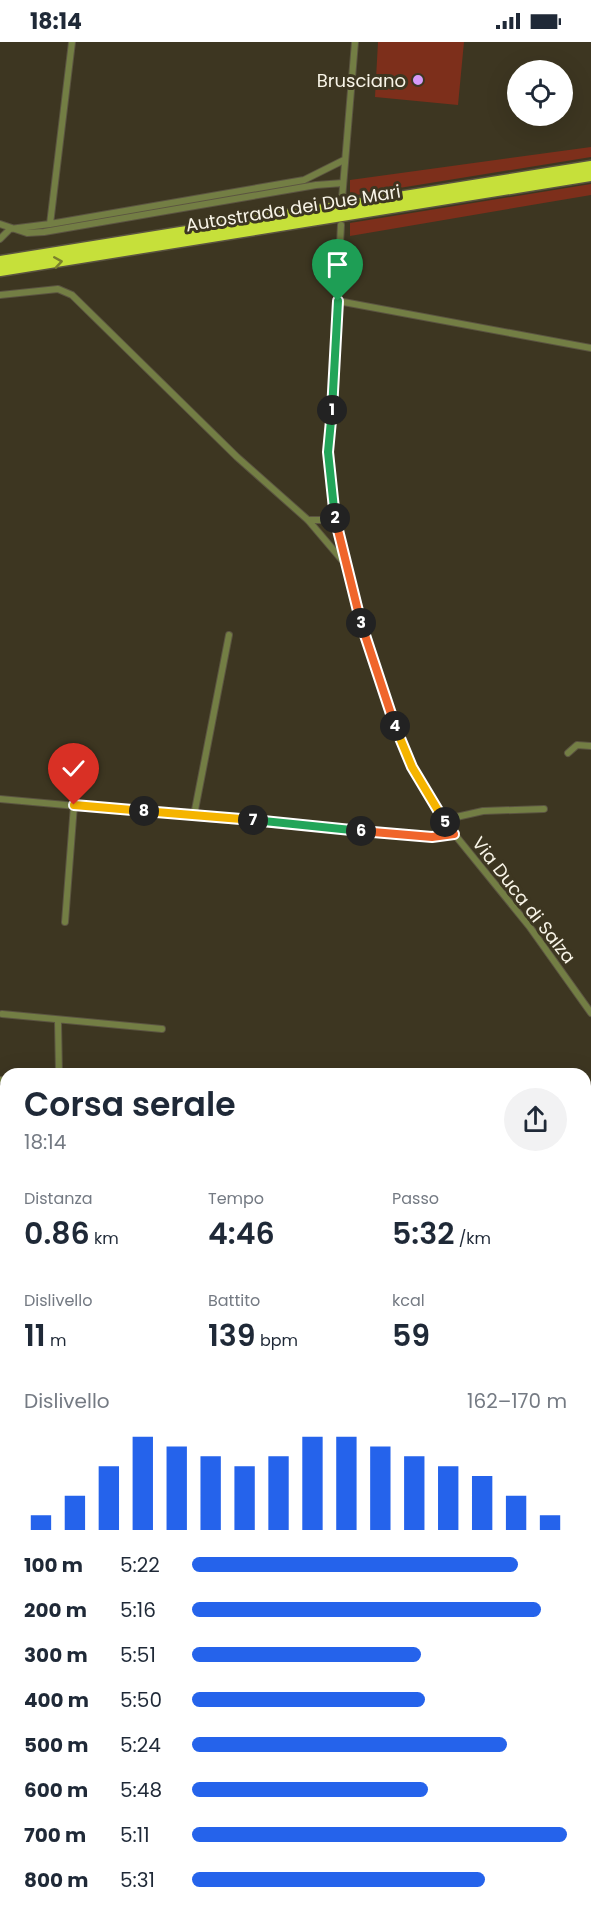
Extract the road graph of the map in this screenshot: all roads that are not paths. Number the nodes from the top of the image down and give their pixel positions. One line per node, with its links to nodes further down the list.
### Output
1 (72, 42): 9 (street)
2 (356, 42): 3 (street)
3 (344, 160): 6 (street); 9 (street)
4 (591, 166): 13 (highway, Autostrada dei Due Mari)
5 (591, 176): 14 (highway, Autostrada dei Due Mari, one-way to 5)
6 (343, 183): 7 (street); 11 (street)
7 (342, 199)
8 (0, 224): 11 (street)
9 (50, 224): 11 (street)
10 (341, 225): 16 (street, Via Duca di Salza)
11 (10, 229): 12 (street)
12 (0, 239)
13 (0, 261)
14 (0, 271)
15 (0, 295): 19 (street)
16 (338, 301): 17 (street); 18 (street, Via Duca di Salza)
17 (591, 348)
18 (333, 510): 19 (street); 20 (street, Via Duca di Salza)
19 (308, 520): 20 (street)
20 (345, 565): 28 (street, Via Duca di Salza)
21 (229, 634): 27 (street)
22 (591, 746): 23 (street)
23 (568, 753)
24 (0, 798): 25 (street)
25 (74, 805): 27 (street); 30 (street)
26 (544, 809): 28 (street)
27 (194, 815): 29 (street)
28 (443, 820): 29 (street, Via Duca di Salza)
29 (454, 834): 31 (street, Via Duca di Salza)
30 (65, 922)
31 (591, 1013)
32 (2, 1014): 33 (street)
33 (58, 1021): 34 (street); 35 (street)
34 (162, 1029)
35 (59, 1068)

